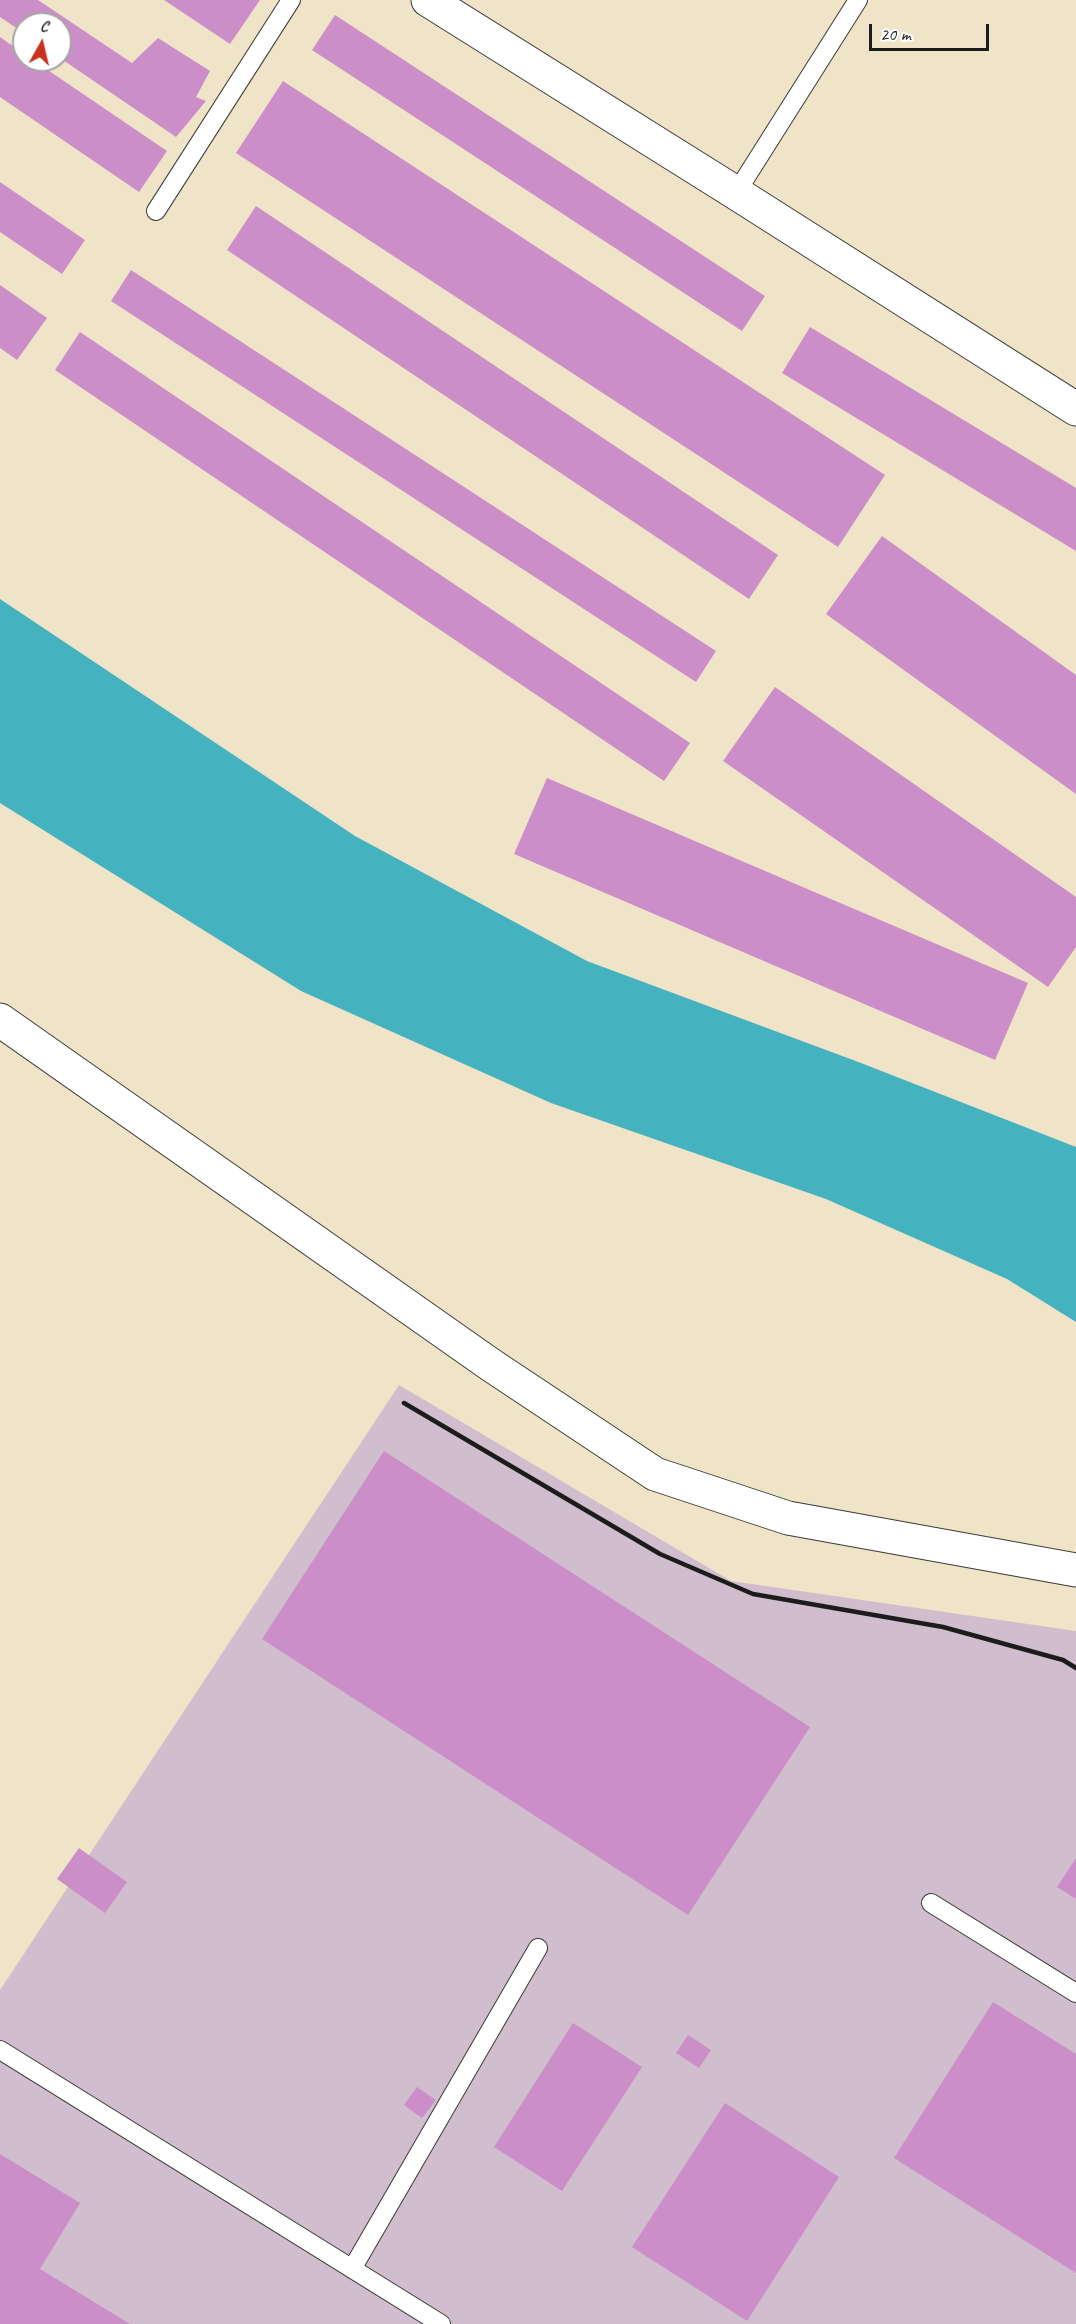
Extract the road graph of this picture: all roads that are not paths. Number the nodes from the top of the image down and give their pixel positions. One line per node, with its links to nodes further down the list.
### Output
1 (291, 0): 5 (lane)
2 (428, 0): 4 (street)
3 (858, 0): 4 (lane)
4 (736, 193): 6 (street)
5 (156, 211)
6 (1076, 409)
7 (0, 1020): 8 (street)
8 (1076, 1570)
9 (931, 1903): 11 (lane)
10 (538, 1948): 13 (lane)
11 (1076, 1993)
12 (0, 2050): 13 (lane)
13 (352, 2269): 14 (lane)
14 (441, 2324)

